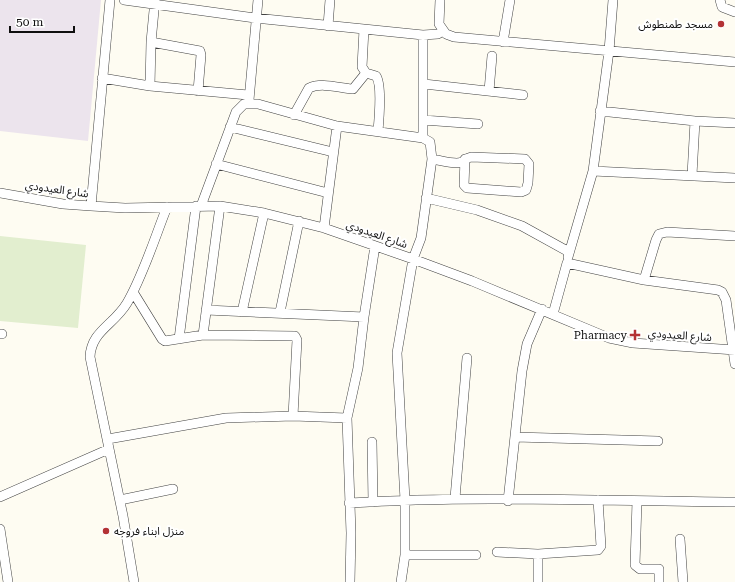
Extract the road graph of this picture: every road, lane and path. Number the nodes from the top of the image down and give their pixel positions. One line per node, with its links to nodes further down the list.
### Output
1 (110, 0): 22 (street)
2 (124, 0): 9 (street)
3 (258, 0): 11 (street)
4 (330, 0): 12 (street)
5 (440, 0): 14 (street)
6 (510, 0): 17 (street)
7 (613, 0): 18 (street)
8 (720, 0): 10 (street)
9 (155, 2): 11 (street); 16 (street)
10 (735, 12)
11 (255, 18): 12 (street); 28 (street)
12 (328, 26): 13 (street)
13 (364, 29): 15 (street); 21 (street)
14 (442, 30): 15 (street); 17 (street)
15 (423, 36): 23 (street)
16 (150, 42): 24 (street); 25 (street)
17 (503, 42): 18 (street)
18 (609, 51): 20 (street); 29 (street)
19 (492, 56): 26 (street)
20 (735, 62)
21 (366, 73): 30 (street); 37 (street)
22 (102, 78): 24 (street); 49 (street)
23 (424, 84): 26 (street); 31 (street)
24 (150, 86): 25 (street)
25 (198, 90): 28 (street)
26 (489, 91): 27 (street)
27 (523, 95)
28 (249, 99): 30 (street); 36 (street)
29 (600, 111): 32 (street); 43 (street)
30 (294, 115): 35 (street)
31 (424, 120): 34 (street); 38 (street)
32 (695, 121): 33 (street); 44 (street)
33 (735, 123)
34 (478, 124)
35 (337, 126): 37 (street); 39 (street)
36 (230, 127): 39 (street); 42 (street)
37 (378, 131): 38 (street)
38 (423, 138): 40 (street)
39 (333, 152): 46 (street)
40 (432, 159): 41 (street); 48 (street)
41 (465, 159): 41 (street)
42 (216, 164): 46 (street); 50 (street)
43 (592, 171): 44 (street); 58 (street)
44 (692, 175): 45 (street)
45 (735, 178)
46 (328, 192): 55 (street)
47 (0, 193): 49 (street, شارع العيدودي)
48 (426, 198): 58 (street); 59 (street)
49 (91, 206): 52 (street, شارع العيدودي)
50 (198, 206): 51 (street, شارع العيدودي); 52 (street, شارع العيدودي); 70 (street)
51 (220, 206): 53 (street, شارع العيدودي); 64 (street)
52 (166, 207): 62 (street)
53 (264, 213): 54 (street, شارع العيدودي); 65 (street)
54 (299, 221): 55 (street, شارع العيدودي); 66 (street)
55 (324, 228): 57 (street, شارع العيدودي)
56 (735, 236): 61 (street)
57 (375, 246): 59 (street, شارع العيدودي); 68 (street)
58 (569, 252): 60 (street)
59 (413, 259): 63 (street, شارع العيدودي); 85 (street)
60 (567, 262): 61 (street); 67 (street)
61 (644, 280): 71 (street)
62 (133, 292): 70 (street); 77 (street)
63 (542, 309): 67 (street, شارع العيدودي); 76 (street)
64 (206, 310): 65 (street); 69 (street)
65 (242, 312): 66 (street)
66 (280, 312): 68 (street)
67 (553, 314): 71 (street, شارع العيدودي)
68 (364, 317): 75 (street)
69 (203, 335): 70 (street); 74 (street)
70 (179, 339)
71 (735, 350): 73 (street)
72 (467, 358): 83 (street)
73 (735, 364)
74 (293, 416): 75 (street); 77 (street)
75 (347, 418): 91 (street)
76 (515, 437): 78 (street); 87 (street)
77 (108, 439): 80 (street)
78 (658, 441)
79 (372, 442): 89 (street)
80 (109, 449): 82 (street); 84 (street)
81 (173, 489): 84 (street)
82 (1, 494)
83 (455, 498): 85 (street); 87 (street)
84 (120, 500): 99 (street)
85 (405, 500): 89 (street); 96 (street)
86 (598, 500): 87 (street); 88 (street); 95 (street)
87 (508, 501)
88 (637, 501): 90 (street); 103 (street)
89 (373, 502): 91 (street)
90 (735, 502)
91 (349, 503): 100 (street)
92 (0, 529): 98 (street)
93 (680, 539): 104 (street)
94 (497, 552): 95 (street)
95 (538, 554): 102 (street)
96 (405, 555): 97 (street); 101 (street)
97 (476, 555)
98 (8, 582)
99 (134, 582)
100 (350, 582)
101 (402, 582)
102 (538, 582)
103 (659, 582)
104 (683, 582)

